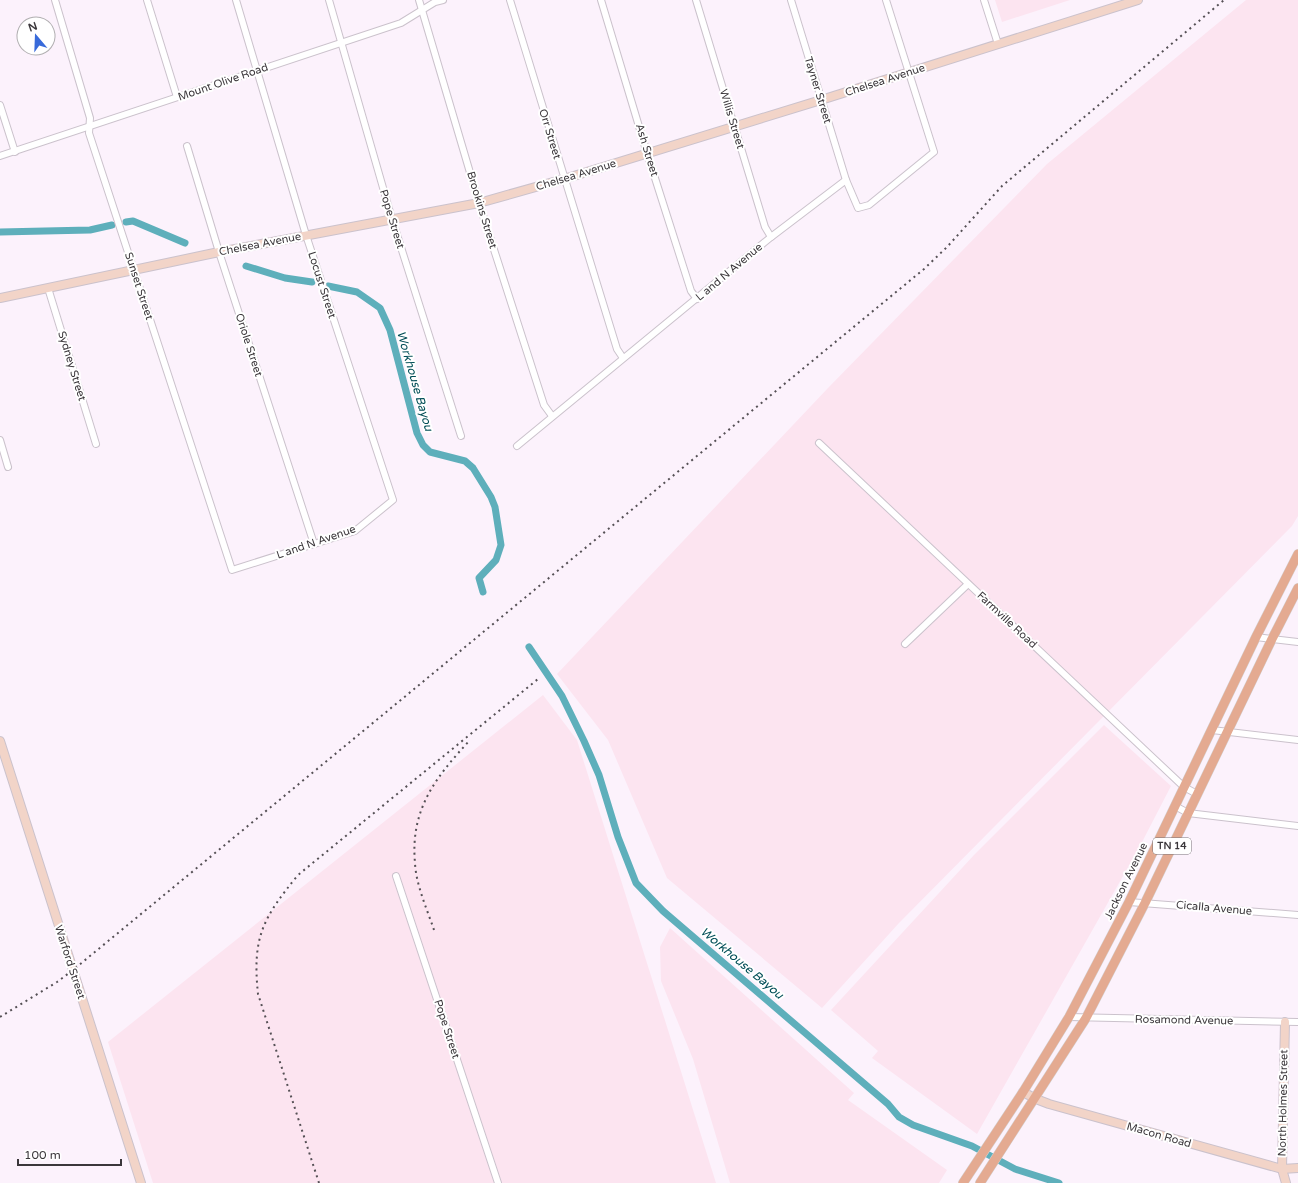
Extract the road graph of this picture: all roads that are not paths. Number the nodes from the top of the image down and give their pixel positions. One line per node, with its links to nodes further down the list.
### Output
1 (55, 0): 22 (street, Sunset Street)
2 (147, 0): 19 (street)
3 (236, 0): 17 (street, Locust Street)
4 (329, 0): 15 (street, Pope Street)
5 (419, 0): 14 (street, Brookins Street)
6 (443, 0): 14 (street, Mount Olive Road)
7 (510, 0): 28 (street, Orr Street)
8 (602, 0): 26 (street, Ash Street)
9 (696, 0): 23 (street, Willis Street)
10 (791, 0): 20 (street, Tayner Street)
11 (886, 0): 18 (street)
12 (984, 0): 16 (street)
13 (1138, 0): 16 (main road, Chelsea Avenue)
14 (422, 10): 15 (street, Mount Olive Road); 30 (street, Brookins Street)
15 (342, 42): 17 (street, Mount Olive Road); 31 (street, Pope Street)
16 (998, 44): 18 (main road, Chelsea Avenue)
17 (258, 70): 19 (street, Mount Olive Road); 32 (street, Locust Street)
18 (908, 72): 20 (main road, Chelsea Avenue); 29 (street)
19 (177, 97): 22 (street, Mount Olive Road)
20 (821, 100): 23 (main road, Chelsea Avenue); 29 (street, Tayner Street)
21 (0, 105): 25 (street)
22 (90, 126): 25 (street, Mount Olive Road); 35 (street, Sunset Street)
23 (734, 126): 26 (main road, Chelsea Avenue); 33 (street, Willis Street)
24 (187, 146): 34 (street, Oriole Street)
25 (15, 152): 27 (street, Mount Olive Road)
26 (647, 153): 28 (main road, Chelsea Avenue); 38 (street, Ash Street)
27 (0, 156)
28 (564, 179): 30 (main road, Chelsea Avenue); 39 (street, Orr Street)
29 (846, 180): 33 (street, L and N Avenue)
30 (479, 203): 31 (main road, Chelsea Avenue); 40 (street, Brookins Street)
31 (392, 219): 32 (main road, Chelsea Avenue); 41 (street, Pope Street)
32 (306, 235): 34 (main road, Chelsea Avenue); 47 (street, Locust Street)
33 (771, 237): 38 (street, L and N Avenue)
34 (219, 252): 35 (main road, Chelsea Avenue); 48 (street, Oriole Street)
35 (133, 269): 36 (main road, Chelsea Avenue); 50 (street, Sunset Street)
36 (48, 288): 37 (main road, Chelsea Avenue); 44 (street, Sydney Street)
37 (0, 298)
38 (697, 299): 39 (street, L and N Avenue)
39 (623, 358): 40 (street, L and N Avenue)
40 (552, 416): 45 (street, L and N Avenue)
41 (462, 436)
42 (0, 440): 46 (street)
43 (819, 443): 51 (street, Farmville Road)
44 (96, 444)
45 (517, 446)
46 (8, 467)
47 (393, 500): 48 (street, L and N Avenue)
48 (314, 544): 50 (street, L and N Avenue)
49 (1298, 554): 53 (main road, Jackson Avenue / TN 14)
50 (232, 570)
51 (968, 584): 56 (street); 61 (street, Farmville Road)
52 (1298, 588): 54 (main road, TN 14)
53 (1256, 637): 54 (street); 57 (main road, Jackson Avenue / TN 14)
54 (1272, 639): 55 (street); 58 (main road, TN 14)
55 (1298, 642)
56 (905, 644)
57 (1212, 730): 58 (street); 61 (main road, Jackson Avenue / TN 14)
58 (1227, 732): 59 (street); 62 (main road, TN 14)
59 (1298, 740)
60 (0, 741): 78 (main road, Warford Street)
61 (1184, 787): 62 (street, Farmville Road); 63 (main road, Jackson Avenue / TN 14)
62 (1197, 794): 64 (main road, TN 14)
63 (1175, 806): 64 (street); 67 (main road, Jackson Avenue / TN 14)
64 (1188, 812): 65 (street); 68 (main road, TN 14)
65 (1298, 826)
66 (396, 876): 79 (street, Pope Street)
67 (1129, 902): 68 (street, Cicalla Avenue); 70 (main road, Jackson Avenue / TN 14)
68 (1145, 903): 69 (street, Cicalla Avenue); 71 (main road, TN 14)
69 (1298, 915)
70 (1069, 1017): 71 (street, Rosamond Avenue); 74 (main road, Jackson Avenue / TN 14)
71 (1086, 1018): 72 (street, Rosamond Avenue); 75 (main road, TN 14)
72 (1285, 1022): 73 (street, Rosamond Avenue); 77 (main road, North Holmes Street)
73 (1298, 1022)
74 (1023, 1092): 75 (main road, Macon Road); 80 (main road, Jackson Avenue / TN 14)
75 (1036, 1099): 77 (main road, Macon Road); 81 (main road, TN 14)
76 (1298, 1168): 77 (main road, Macon Road)
77 (1282, 1169): 82 (main road, North Holmes Street)
78 (141, 1183)
79 (498, 1183)
80 (963, 1183)
81 (980, 1183)
82 (1286, 1183)

